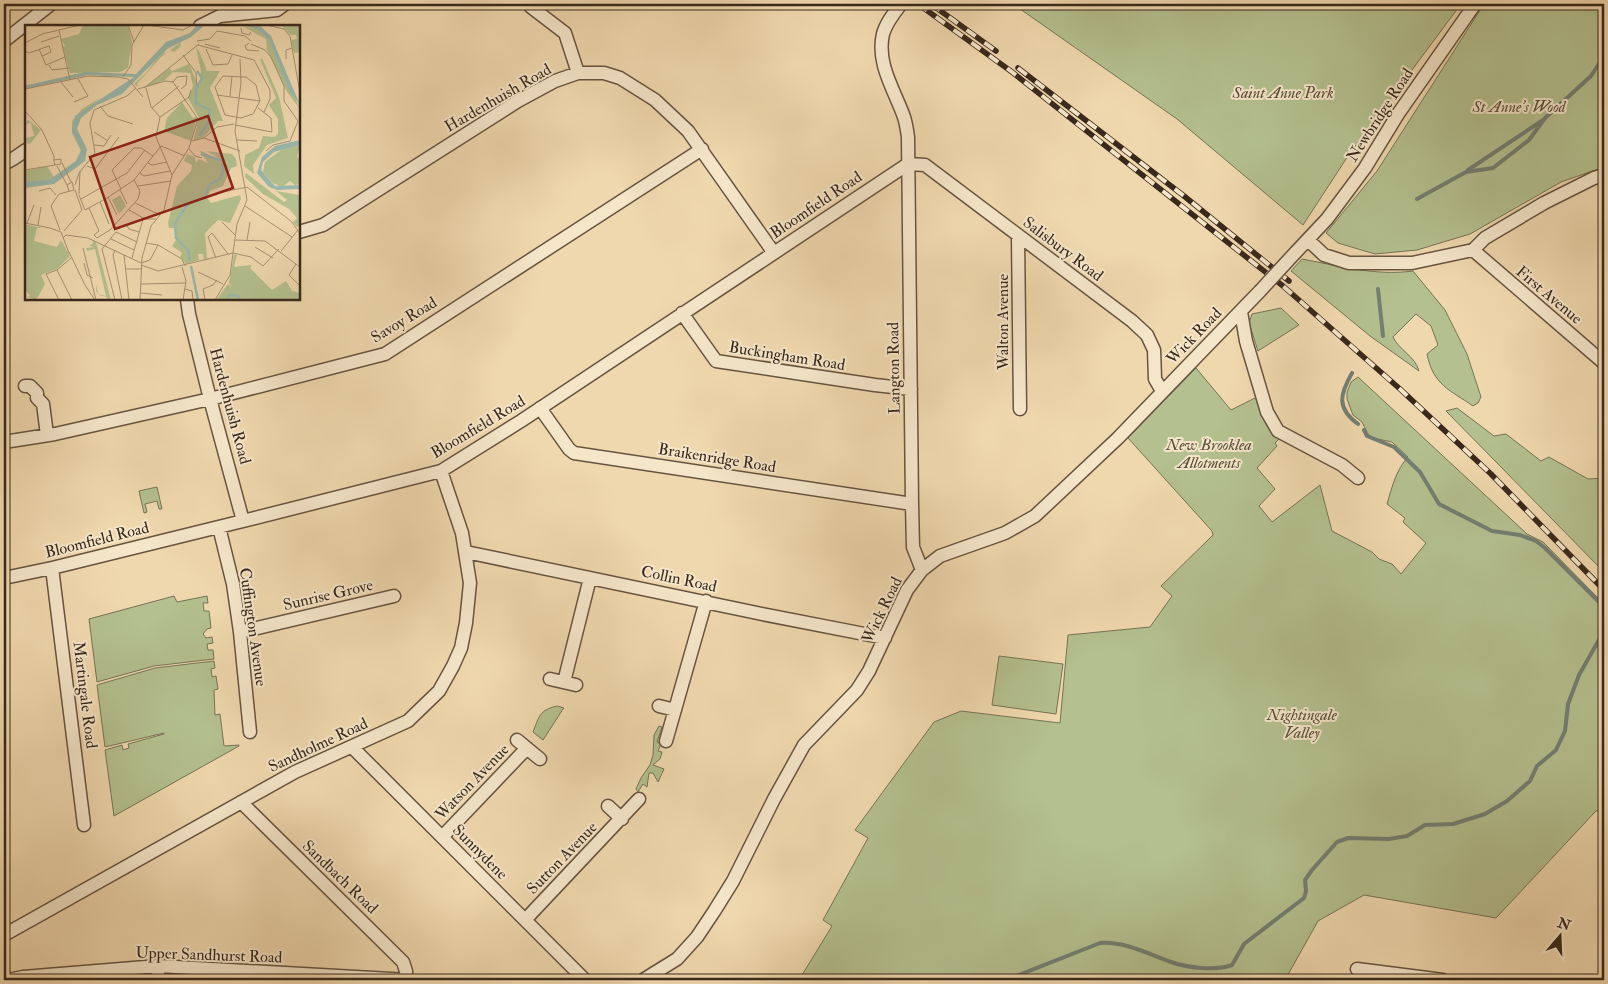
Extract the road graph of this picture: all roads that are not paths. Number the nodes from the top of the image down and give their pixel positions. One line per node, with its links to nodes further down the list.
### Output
1 (51, 4): 7 (street)
2 (285, 4): 6 (street)
3 (901, 4): 12 (street, Langton Road)
4 (1475, 4): 16 (street, Newbridge Road)
5 (532, 7): 8 (street)
6 (202, 25)
7 (4, 41)
8 (578, 73): 9 (street, Hardenhuish Road); 14 (street, Hardenhuish Road)
9 (702, 149): 18 (street, Hardenhuish Road); 26 (street, Savoy Road)
10 (25, 151): 11 (street)
11 (4, 164)
12 (908, 164): 15 (street, Salisbury Road); 18 (street, Bloomfield Road); 24 (street, Langton Road)
13 (1604, 175): 17 (street)
14 (300, 232)
15 (1018, 236): 25 (street, Salisbury Road); 28 (street, Walton Avenue)
16 (1308, 240): 17 (street); 20 (street, Wick Road, bridge)
17 (1473, 250): 22 (street, First Avenue)
18 (774, 253): 21 (street, Bloomfield Road)
19 (187, 300): 26 (street, Hardenhuish Road)
20 (1241, 312): 25 (street, Wick Road); 32 (street)
21 (682, 313): 24 (street, Buckingham Road); 27 (street, Bloomfield Road)
22 (1604, 363)
23 (25, 386): 29 (street)
24 (911, 389): 33 (street, Langton Road)
25 (1162, 391): 38 (street, Wick Road)
26 (210, 399): 29 (street, Savoy Road); 34 (street, Hardenhuish Road)
27 (540, 408): 31 (street, Bloomfield Road); 33 (street, Braikenridge Road)
28 (1020, 409)
29 (51, 435): 30 (street, Savoy Road)
30 (4, 442)
31 (440, 471): 34 (street, Bloomfield Road); 36 (street, Sandholme Road)
32 (1358, 478)
33 (912, 504): 38 (street, Langton Road)
34 (244, 522): 35 (street, Bloomfield Road)
35 (219, 527): 37 (street, Bloomfield Road); 43 (street, Cuffington Avenue)
36 (466, 552): 40 (street, Collin Road); 50 (street, Sandholme Road)
37 (52, 568): 39 (street, Bloomfield Road); 56 (street, Martingale Road)
38 (922, 570): 44 (street, Wick Road)
39 (4, 578)
40 (590, 578): 42 (street, Collin Road); 45 (street)
41 (394, 596): 43 (street, Sunrise Grove)
42 (706, 602): 44 (street, Collin Road); 47 (street)
43 (240, 632): 48 (street, Cuffington Avenue)
44 (885, 638): 68 (street, Wick Road)
45 (550, 679)
46 (659, 706): 47 (street)
47 (675, 710): 49 (street)
48 (250, 732)
49 (666, 741)
50 (352, 747): 53 (street, Sandholme Road); 57 (street, Sunnydene)
51 (540, 759): 57 (street, Watson Avenue)
52 (639, 799): 55 (street, Sutton Avenue)
53 (241, 802): 59 (street, Sandholme Road); 66 (street, Sandbach Road)
54 (608, 806): 55 (street, Sutton Avenue)
55 (622, 818): 58 (street, Sutton Avenue)
56 (84, 825)
57 (442, 837): 58 (street, Sunnydene)
58 (525, 920): 67 (street, Sunnydene)
59 (4, 935)
60 (158, 966): 63 (street, Upper Sandhurst Road); 64 (street, Upper Sandhurst Road); 65 (street)
61 (1357, 969): 62 (street)
62 (1371, 976): 69 (street)
63 (383, 979): 66 (street, Upper Sandhurst Road)
64 (8, 980)
65 (158, 980)
66 (407, 980)
67 (585, 980)
68 (643, 980)
69 (1443, 980)

